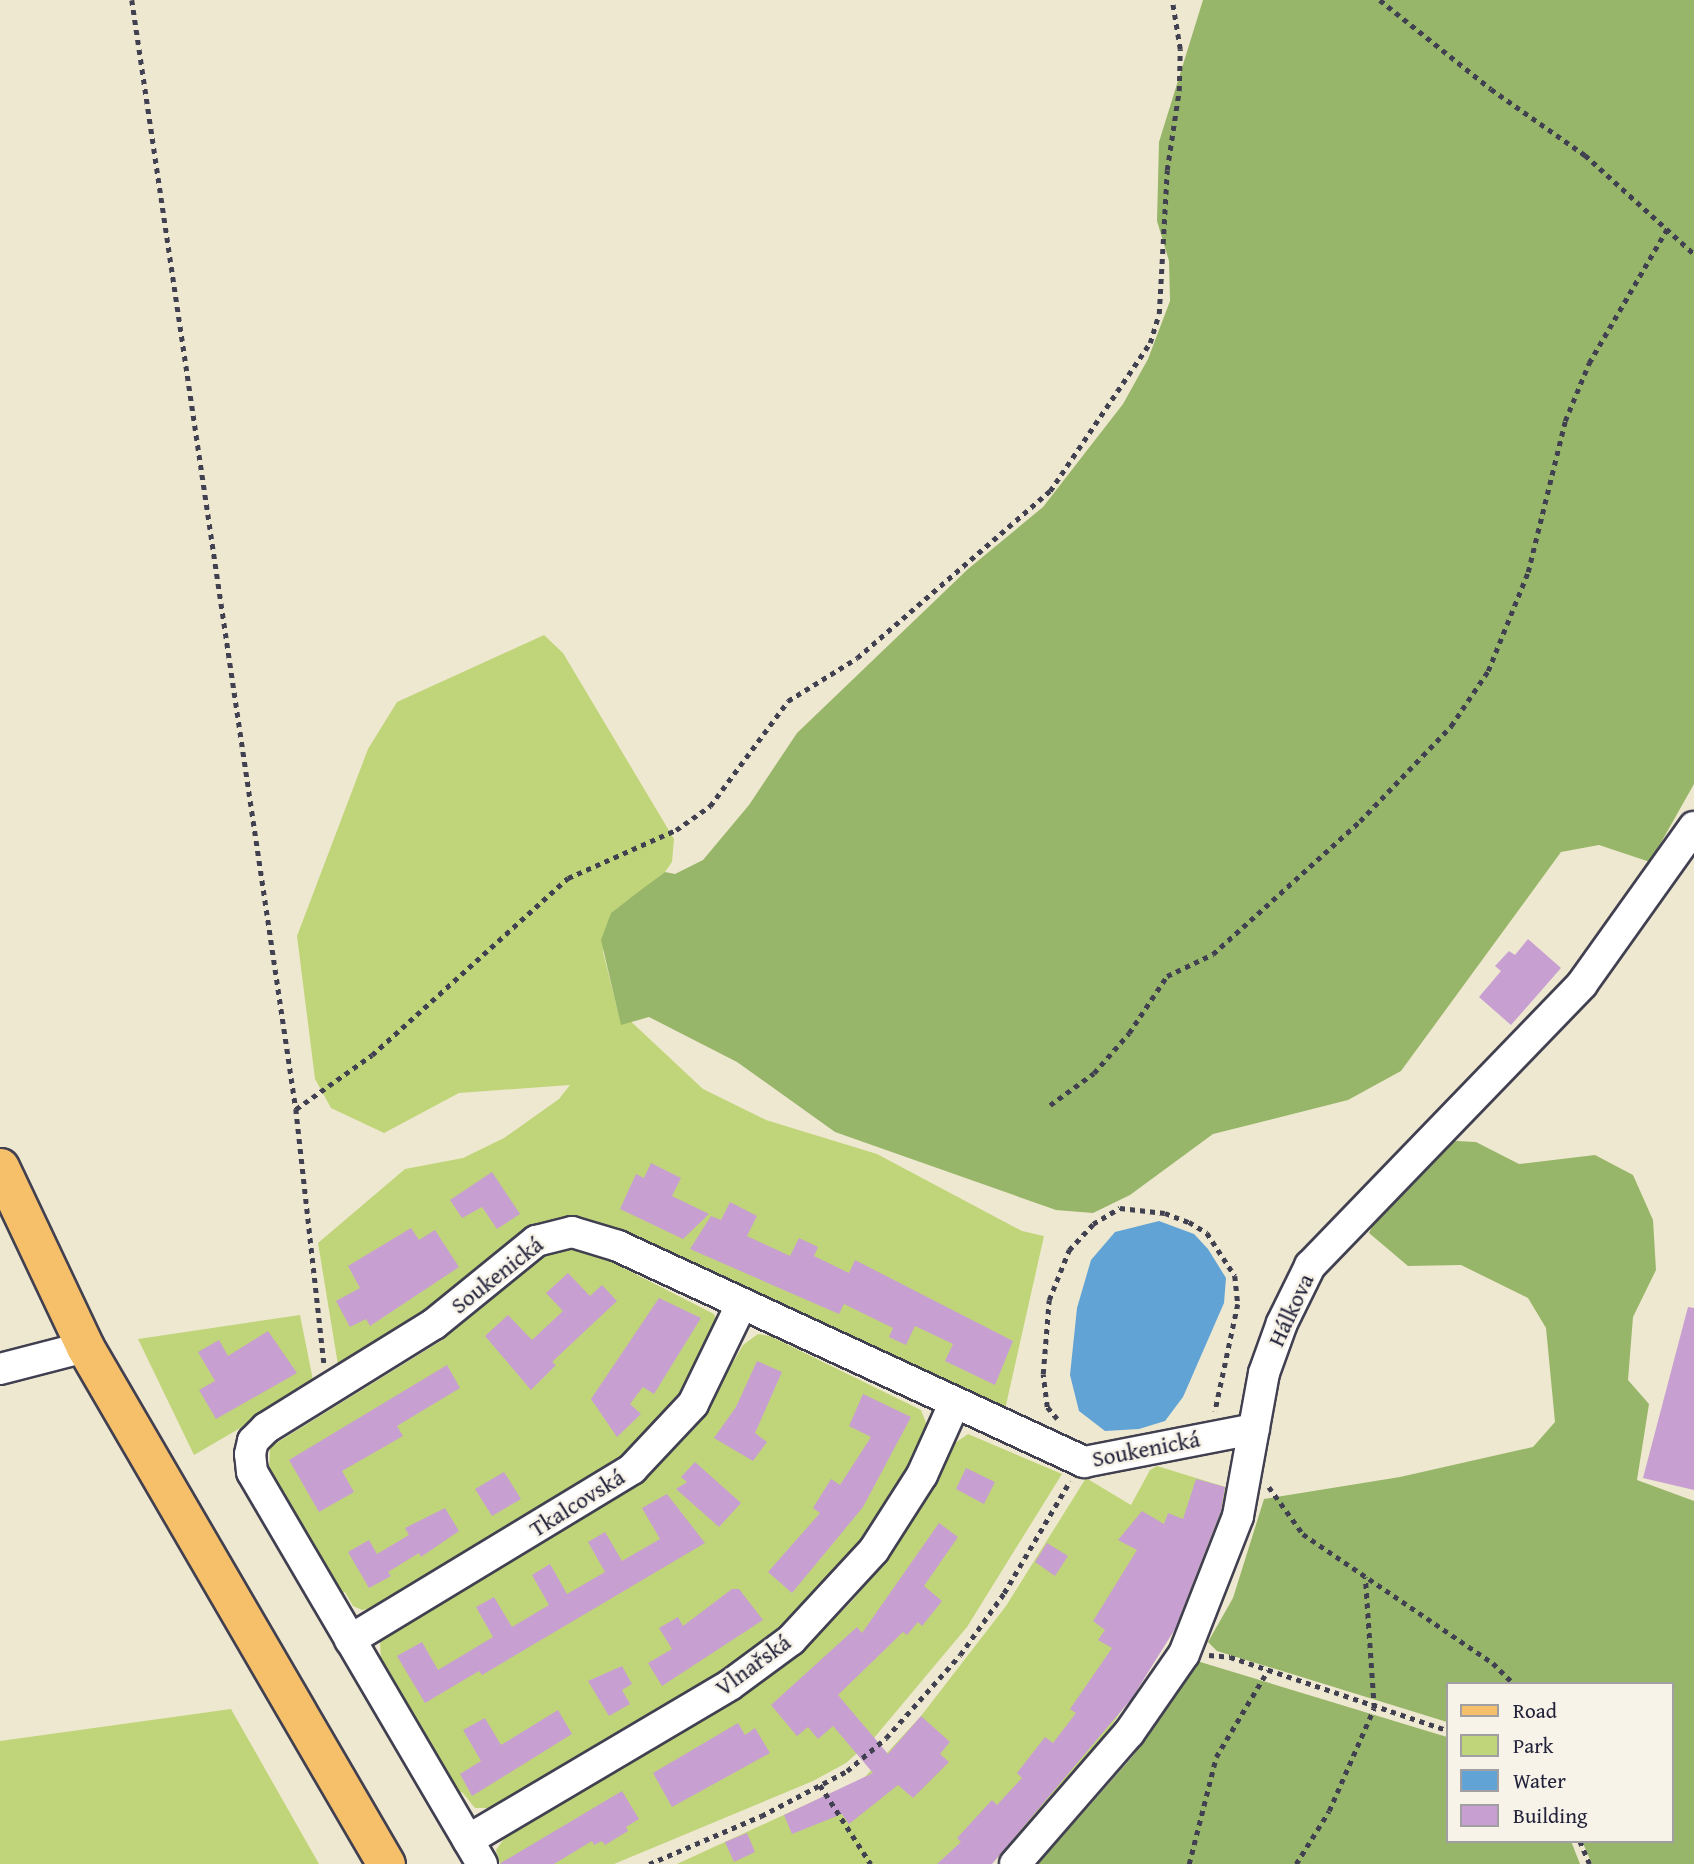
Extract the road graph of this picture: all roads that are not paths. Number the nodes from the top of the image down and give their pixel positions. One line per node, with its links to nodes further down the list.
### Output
1 (1694, 827): 7 (street, Hálkova)
2 (0, 1167): 4 (main road)
3 (741, 1305): 6 (street, Soukenická); 8 (street, Tkalcovská); 8 (street, Soukenická)
4 (85, 1347): 5 (street); 10 (main road)
5 (0, 1369)
6 (954, 1404): 7 (street, Soukenická); 9 (street, Vlnařská)
7 (1254, 1429): 11 (street, Hálkova)
8 (350, 1640): 9 (street, Soukenická)
9 (475, 1852)
10 (386, 1864)
11 (1016, 1864)

